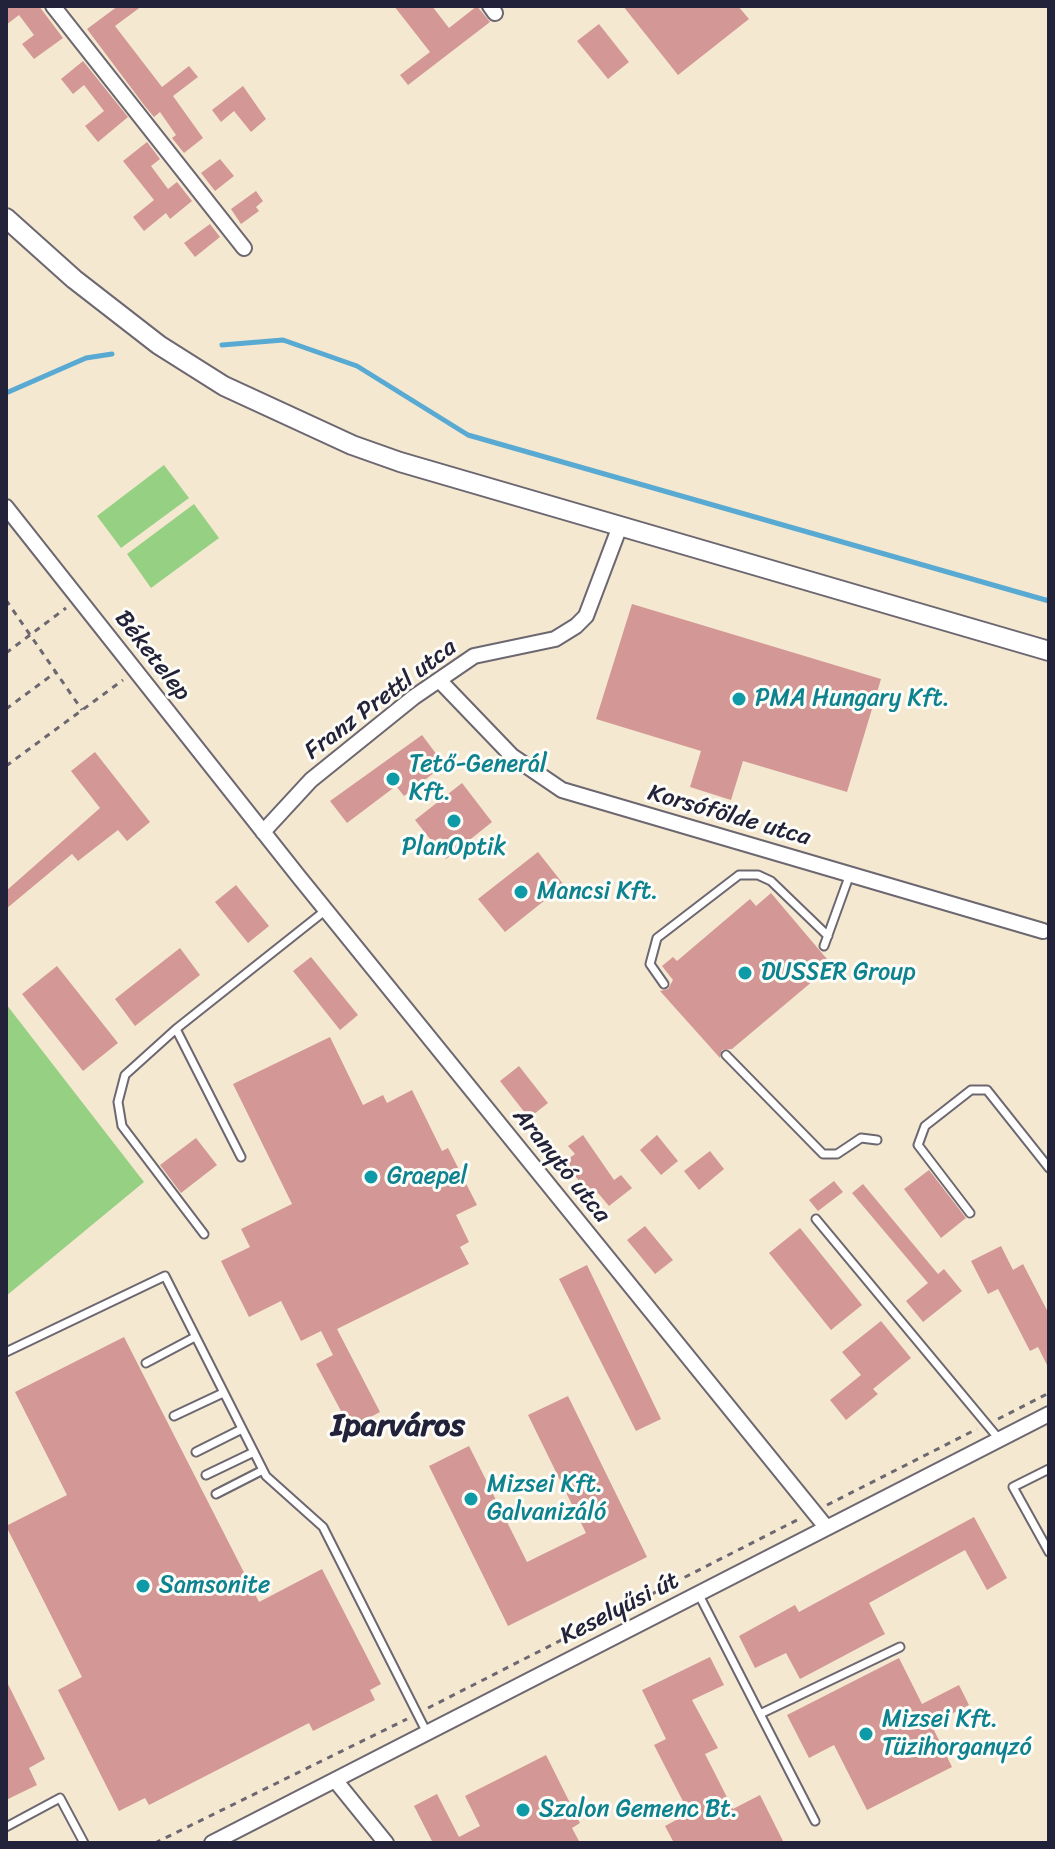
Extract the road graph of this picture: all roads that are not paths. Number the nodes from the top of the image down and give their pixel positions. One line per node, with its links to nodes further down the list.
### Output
1 (53, 6): 3 (street)
2 (6, 218): 5 (main road)
3 (244, 248)
4 (6, 507): 8 (street, Béketelep)
5 (620, 526): 6 (main road); 7 (street, Franz Prettl utca)
6 (1049, 651)
7 (439, 680): 8 (street, Franz Prettl utca); 9 (street, Korsófölde utca)
8 (263, 832): 10 (street, Aranytó utca)
9 (850, 874): 11 (street, Korsófölde utca); 12 (lane)
10 (326, 910): 15 (lane); 37 (street, Aranytó utca)
11 (1043, 931)
12 (828, 936): 13 (lane); 14 (lane)
13 (824, 946)
14 (664, 984)
15 (176, 1029): 18 (lane); 22 (lane)
16 (726, 1055): 17 (lane)
17 (877, 1140)
18 (241, 1157)
19 (1049, 1168): 20 (lane)
20 (970, 1213)
21 (816, 1219): 30 (lane)
22 (204, 1234)
23 (195, 1337): 24 (lane); 25 (lane); 26 (lane)
24 (6, 1352)
25 (146, 1363)
26 (223, 1393): 28 (lane); 29 (lane)
27 (1049, 1414): 30 (street, Keselyűsi út)
28 (174, 1416)
29 (242, 1429): 31 (lane); 32 (lane)
30 (999, 1439): 37 (street, Keselyűsi út)
31 (196, 1452)
32 (254, 1452): 34 (lane); 35 (lane)
33 (1049, 1469): 38 (lane)
34 (263, 1470): 36 (lane); 42 (lane)
35 (206, 1475)
36 (216, 1494)
37 (826, 1527): 39 (street, Keselyűsi út)
38 (1049, 1552)
39 (698, 1593): 41 (lane); 42 (street, Keselyűsi út)
40 (900, 1647): 41 (lane)
41 (760, 1714): 44 (lane)
42 (427, 1733): 43 (street, Keselyűsi út)
43 (335, 1780): 46 (street); 48 (street, Keselyűsi út)
44 (815, 1821)
45 (6, 1827): 47 (lane)
46 (381, 1841)
47 (84, 1843)
48 (212, 1843)

